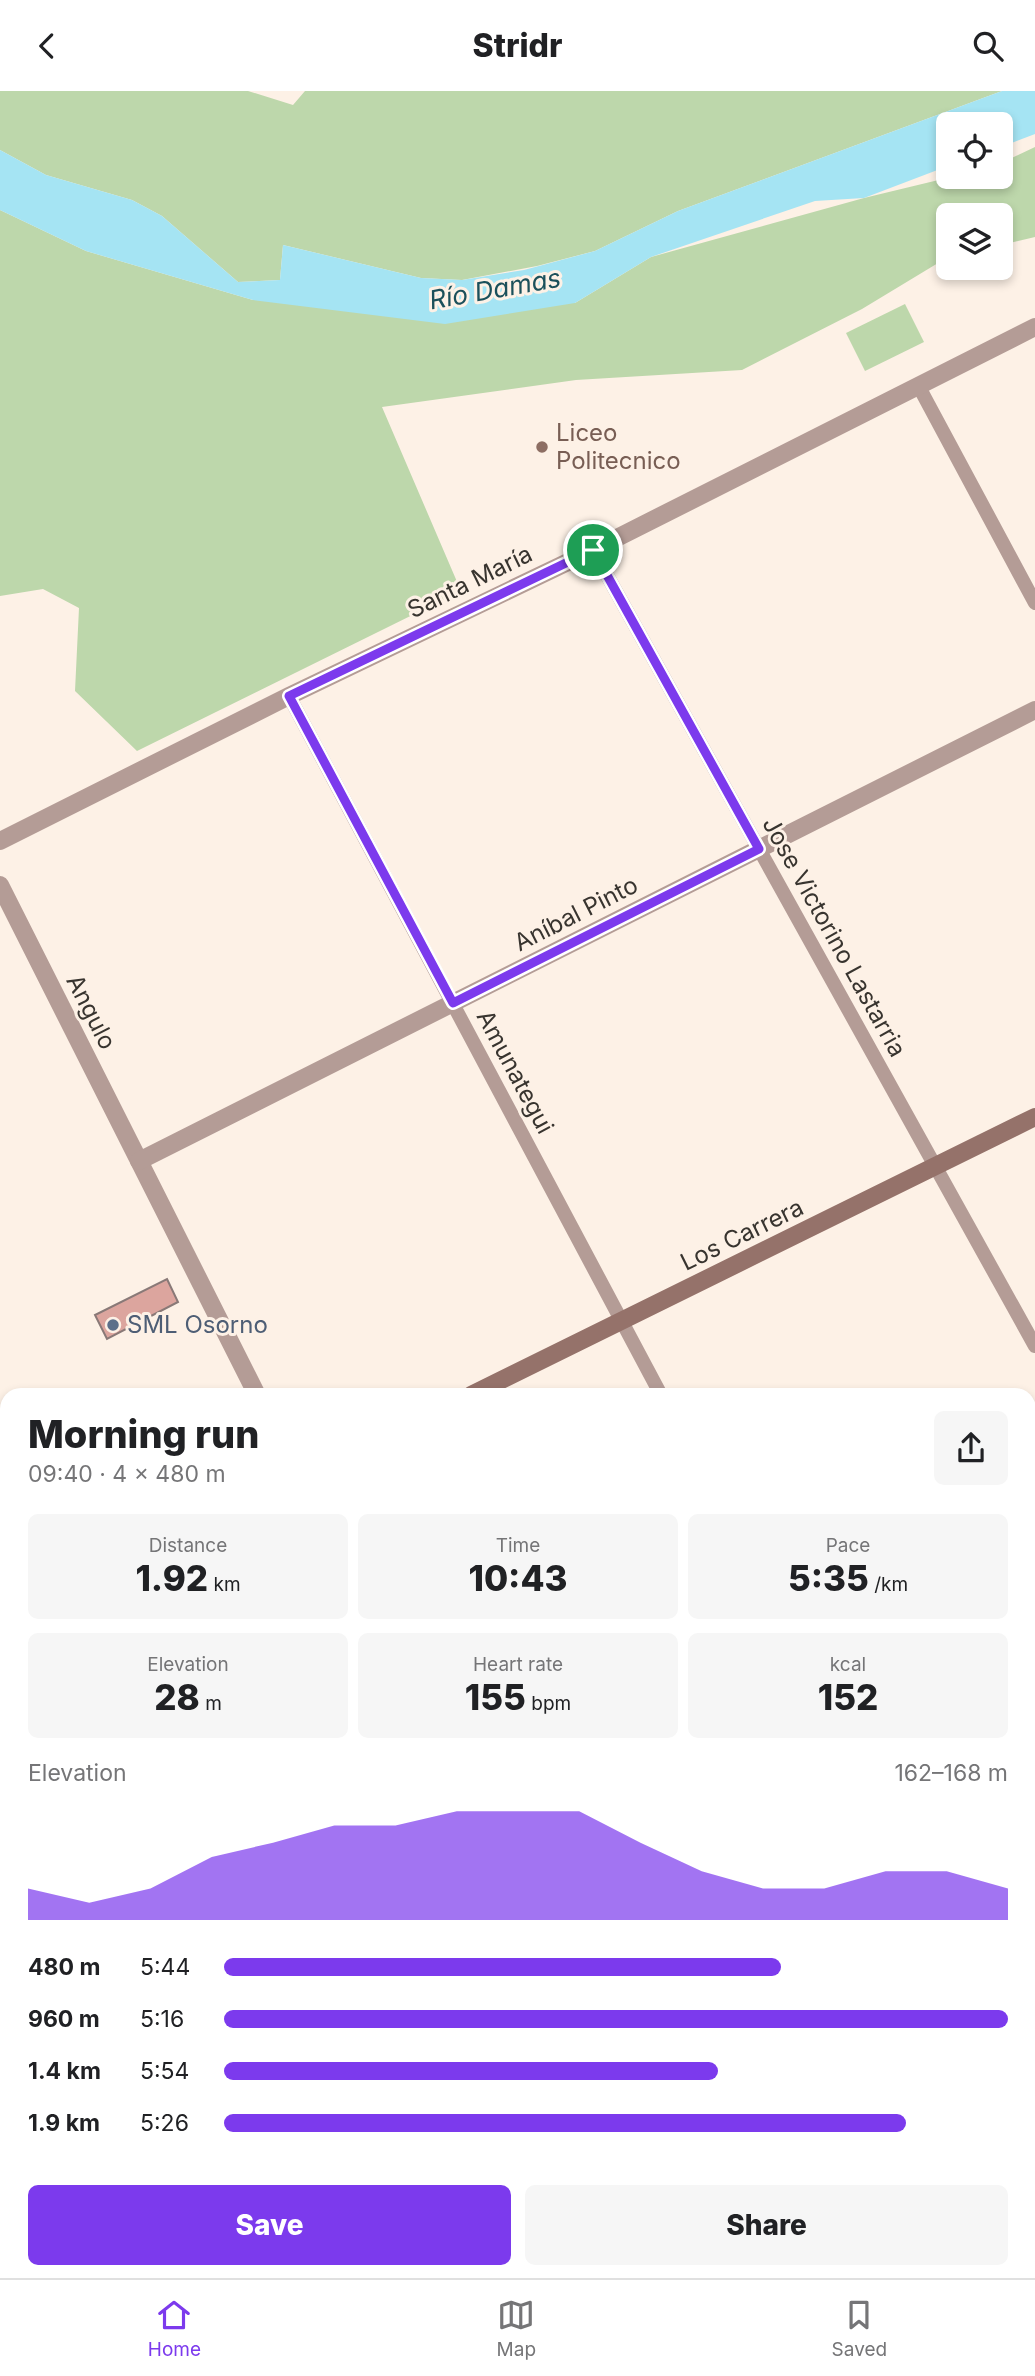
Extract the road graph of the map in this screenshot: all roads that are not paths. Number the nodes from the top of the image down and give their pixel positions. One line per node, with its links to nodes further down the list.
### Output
1 (1035, 327): 2 (street, Santa María)
2 (918, 385): 3 (street, Santa María); 4 (street)
3 (593, 550): 5 (street, Santa María); 8 (street, Jose Victorino Lastarria)
4 (1035, 603)
5 (289, 696): 7 (street, Santa María); 10 (street, Amunategui)
6 (1035, 710): 8 (street, Aníbal Pinto)
7 (0, 841)
8 (759, 849): 10 (street, Aníbal Pinto); 13 (street, Jose Victorino Lastarria)
9 (0, 885): 12 (street, Angulo)
10 (453, 1003): 12 (street, Aníbal Pinto); 14 (street, Amunategui)
11 (1035, 1117): 13 (main road, Los Carrera)
12 (139, 1161): 16 (street, Angulo)
13 (936, 1167): 14 (main road, Los Carrera); 15 (street, Jose Victorino Lastarria)
14 (623, 1322): 17 (main road, Los Carrera); 18 (street, Amunategui)
15 (1035, 1346)
16 (253, 1388)
17 (486, 1388)
18 (658, 1388)

